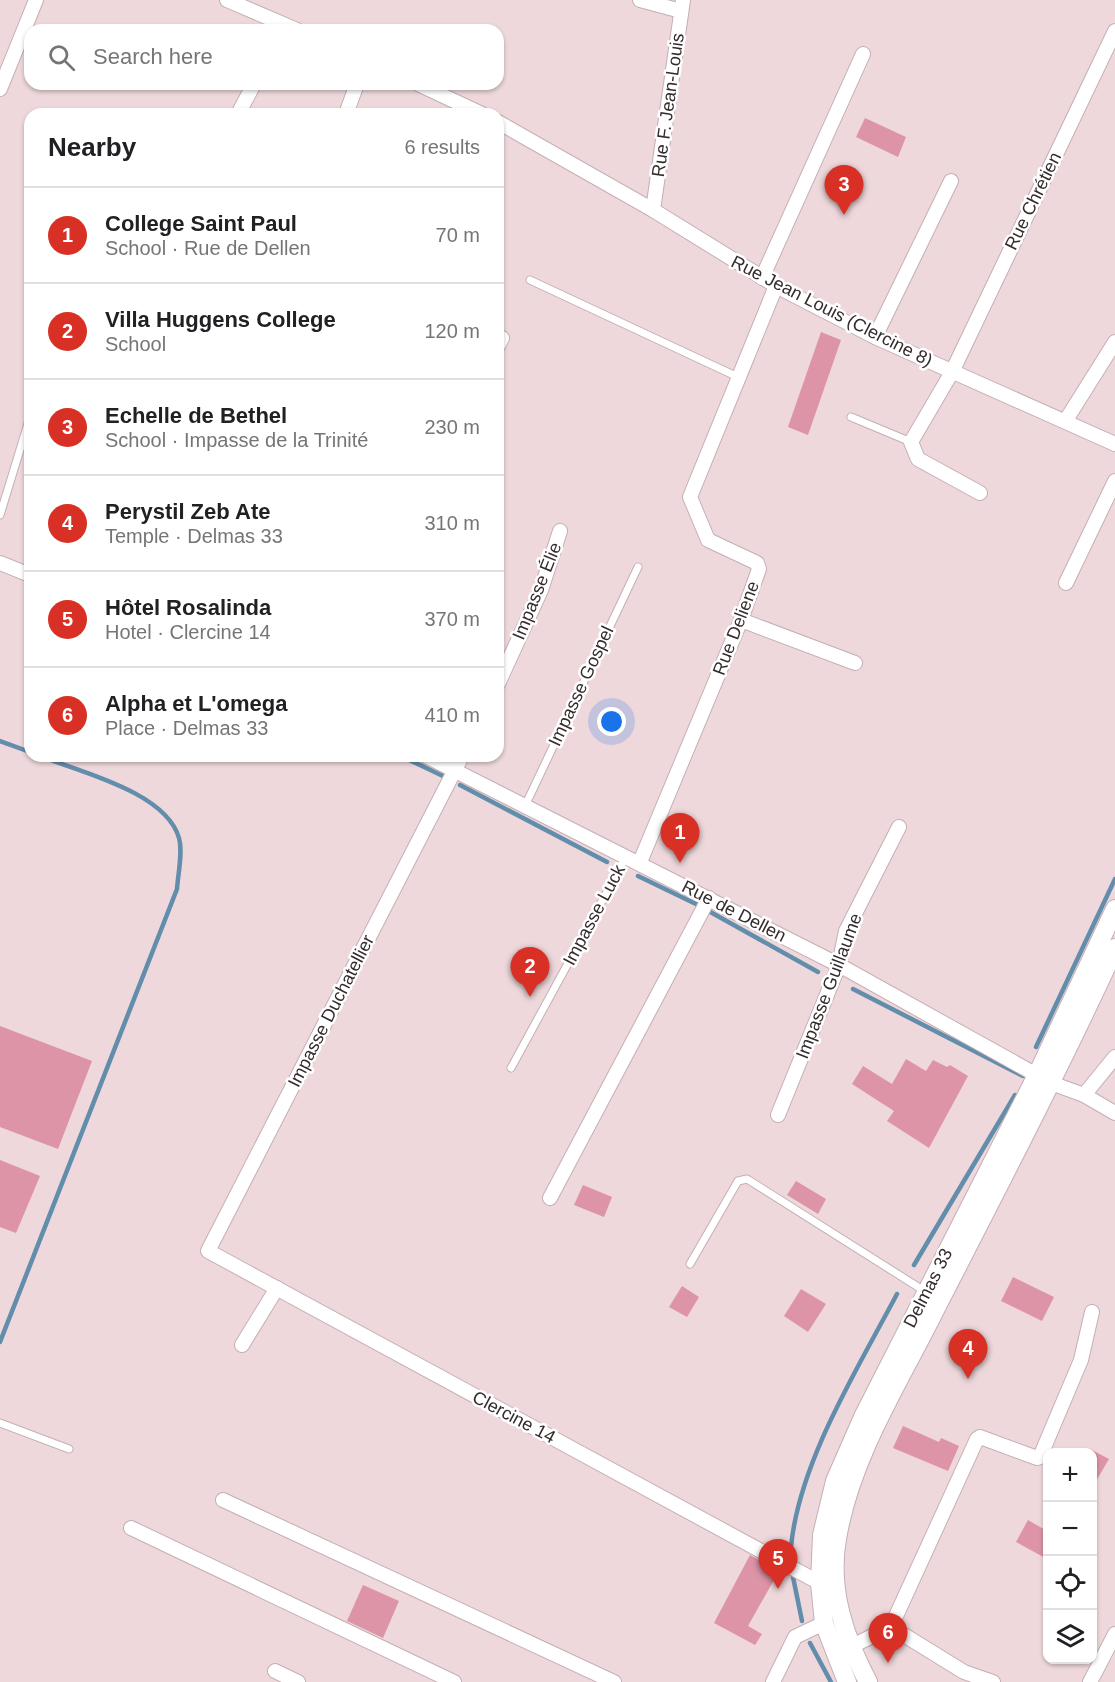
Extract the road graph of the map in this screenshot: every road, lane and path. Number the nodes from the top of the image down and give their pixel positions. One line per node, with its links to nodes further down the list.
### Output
1 (34, 0): 5 (street)
2 (226, 0): 6 (street)
3 (640, 0): 4 (street)
4 (682, 6): 19 (street, Rue F. Jean-Louis)
5 (25, 24)
6 (278, 24)
7 (24, 26): 10 (street)
8 (1115, 31): 25 (street, Rue Chrétien)
9 (863, 54): 20 (street)
10 (0, 89)
11 (251, 90): 14 (street)
12 (355, 90): 15 (street)
13 (431, 90): 16 (street)
14 (241, 108)
15 (348, 108)
16 (469, 108)
17 (504, 125): 19 (street, Rue Jean Louis (Clercine 8))
18 (951, 181): 23 (street)
19 (653, 210): 20 (street, Rue Jean Louis (Clercine 8))
20 (762, 278): 22 (street, Rue Jean Louis (Clercine 8))
21 (530, 280): 26 (lane)
22 (777, 286): 23 (street, Rue Jean Louis (Clercine 8)); 26 (street, Rue Deliene)
23 (875, 337): 25 (street, Rue Jean Louis (Clercine 8))
24 (1115, 342): 28 (street)
25 (952, 372): 28 (street, Rue Jean Louis (Clercine 8)); 30 (street, Rue Chrétien)
26 (740, 378): 40 (street, Rue Deliene)
27 (850, 417): 30 (lane)
28 (1066, 420): 31 (street, Rue Jean Louis (Clercine 8))
29 (24, 437): 34 (lane)
30 (911, 442): 33 (street)
31 (1115, 444)
32 (1115, 481): 39 (street)
33 (980, 493)
34 (0, 515)
35 (561, 531): 42 (street, Impasse Élie)
36 (0, 563): 38 (street)
37 (638, 567): 46 (lane, Impasse Gospel)
38 (24, 573)
39 (1066, 583)
40 (741, 620): 41 (street); 49 (street, Rue Deliene)
41 (855, 663)
42 (504, 671)
43 (437, 762): 45 (street, Rue de Dellen)
44 (459, 762): 45 (street)
45 (454, 771): 46 (street, Rue de Dellen); 61 (street, Impasse Duchatellier)
46 (525, 806): 48 (street, Rue de Dellen)
47 (899, 827): 53 (street, Impasse Guillaume)
48 (626, 856): 49 (street, Rue de Dellen); 55 (lane, Impasse Luck)
49 (640, 862): 50 (street, Rue de Dellen)
50 (709, 898): 53 (street, Rue de Dellen); 60 (street)
51 (1115, 909): 56 (main road, Delmas 33)
52 (1115, 948): 56 (main road, Delmas 33)
53 (839, 965): 56 (street, Rue de Dellen); 59 (street, Impasse Guillaume)
54 (1115, 1057): 57 (street)
55 (511, 1068)
56 (1044, 1079): 57 (street, Rue de Dellen); 64 (main road, Delmas 33); 75 (main road, Delmas 33)
57 (1084, 1095): 58 (street, Rue de Dellen)
58 (1115, 1113)
59 (778, 1115)
60 (550, 1198)
61 (208, 1251): 63 (street, Clercine 14)
62 (690, 1264): 64 (lane)
63 (277, 1288): 66 (street); 71 (street, Clercine 14)
64 (926, 1292): 71 (main road, Delmas 33)
65 (1092, 1312): 73 (street)
66 (242, 1345)
67 (0, 1423): 68 (lane)
68 (69, 1449)
69 (223, 1500): 79 (street)
70 (131, 1528): 78 (street)
71 (820, 1583): 72 (main road, Delmas 33)
72 (824, 1623): 80 (street); 81 (main road, Delmas 33)
73 (891, 1627): 75 (street); 83 (street)
74 (1115, 1634): 84 (street)
75 (850, 1647): 82 (main road, Delmas 33)
76 (275, 1671): 77 (street)
77 (298, 1682)
78 (454, 1682)
79 (614, 1682)
80 (773, 1682)
81 (847, 1682)
82 (868, 1682)
83 (993, 1682)
84 (1090, 1682)

